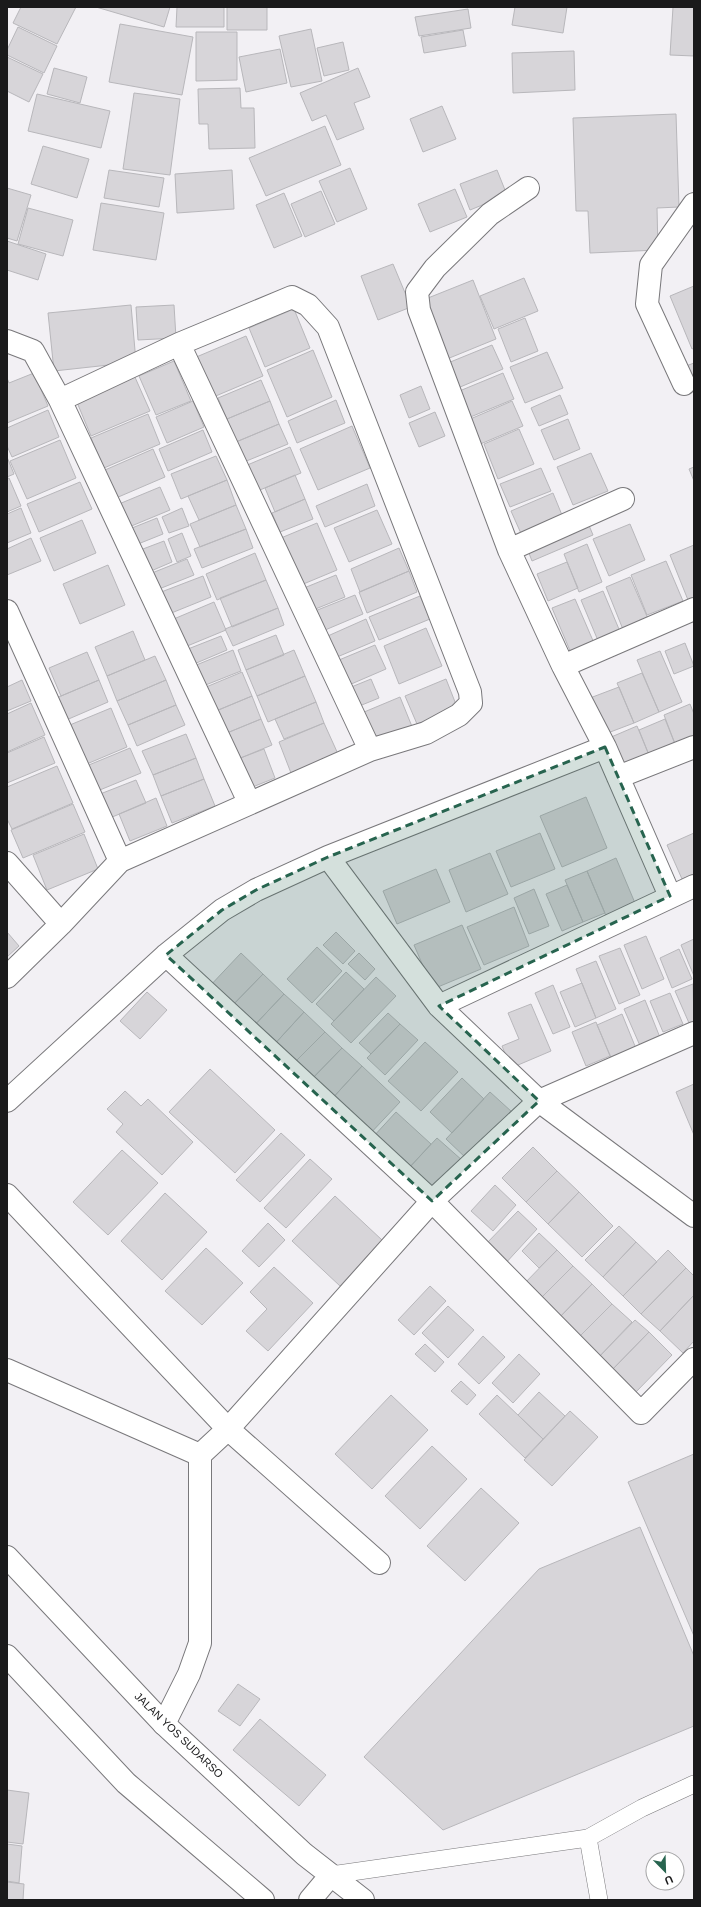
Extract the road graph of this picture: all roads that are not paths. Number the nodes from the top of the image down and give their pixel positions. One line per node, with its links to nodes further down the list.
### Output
1 (528, 188): 8 (street)
2 (694, 204): 5 (street)
3 (7, 341): 6 (street)
4 (179, 344): 6 (street); 14 (street); 14 (street)
5 (684, 384)
6 (60, 400): 16 (street)
7 (623, 500): 8 (street)
8 (509, 550): 11 (street)
9 (694, 609): 11 (street)
10 (7, 611): 18 (street)
11 (563, 666): 12 (street)
12 (605, 747): 15 (street); 17 (street)
13 (694, 747): 15 (street)
14 (370, 750): 16 (street)
15 (618, 777): 21 (street)
16 (249, 802): 18 (street)
17 (328, 856): 23 (street); 25 (street)
18 (120, 861): 22 (street)
19 (7, 863): 22 (street)
20 (694, 886): 21 (street)
21 (670, 896): 25 (street)
22 (61, 924): 24 (street)
23 (166, 955): 27 (street); 30 (street)
24 (7, 977)
25 (439, 1006): 28 (street)
26 (694, 1033): 28 (street)
27 (7, 1101)
28 (539, 1102): 30 (street); 31 (street)
29 (7, 1195): 34 (street)
30 (432, 1201): 32 (street); 34 (street)
31 (694, 1216)
32 (694, 1359)
33 (7, 1370): 35 (street)
34 (228, 1429): 35 (street); 37 (street)
35 (200, 1456): 39 (street)
36 (7, 1556): 39 (street, JALAN YOS SUDARSO)
37 (379, 1563)
38 (7, 1656): 43 (street)
39 (164, 1724): 42 (street, JALAN YOS SUDARSO)
40 (694, 1784): 41 (lane)
41 (588, 1838): 42 (lane); 46 (lane)
42 (331, 1875): 44 (street); 45 (street, JALAN YOS SUDARSO)
43 (263, 1900)
44 (310, 1900)
45 (363, 1900)
46 (599, 1900)

